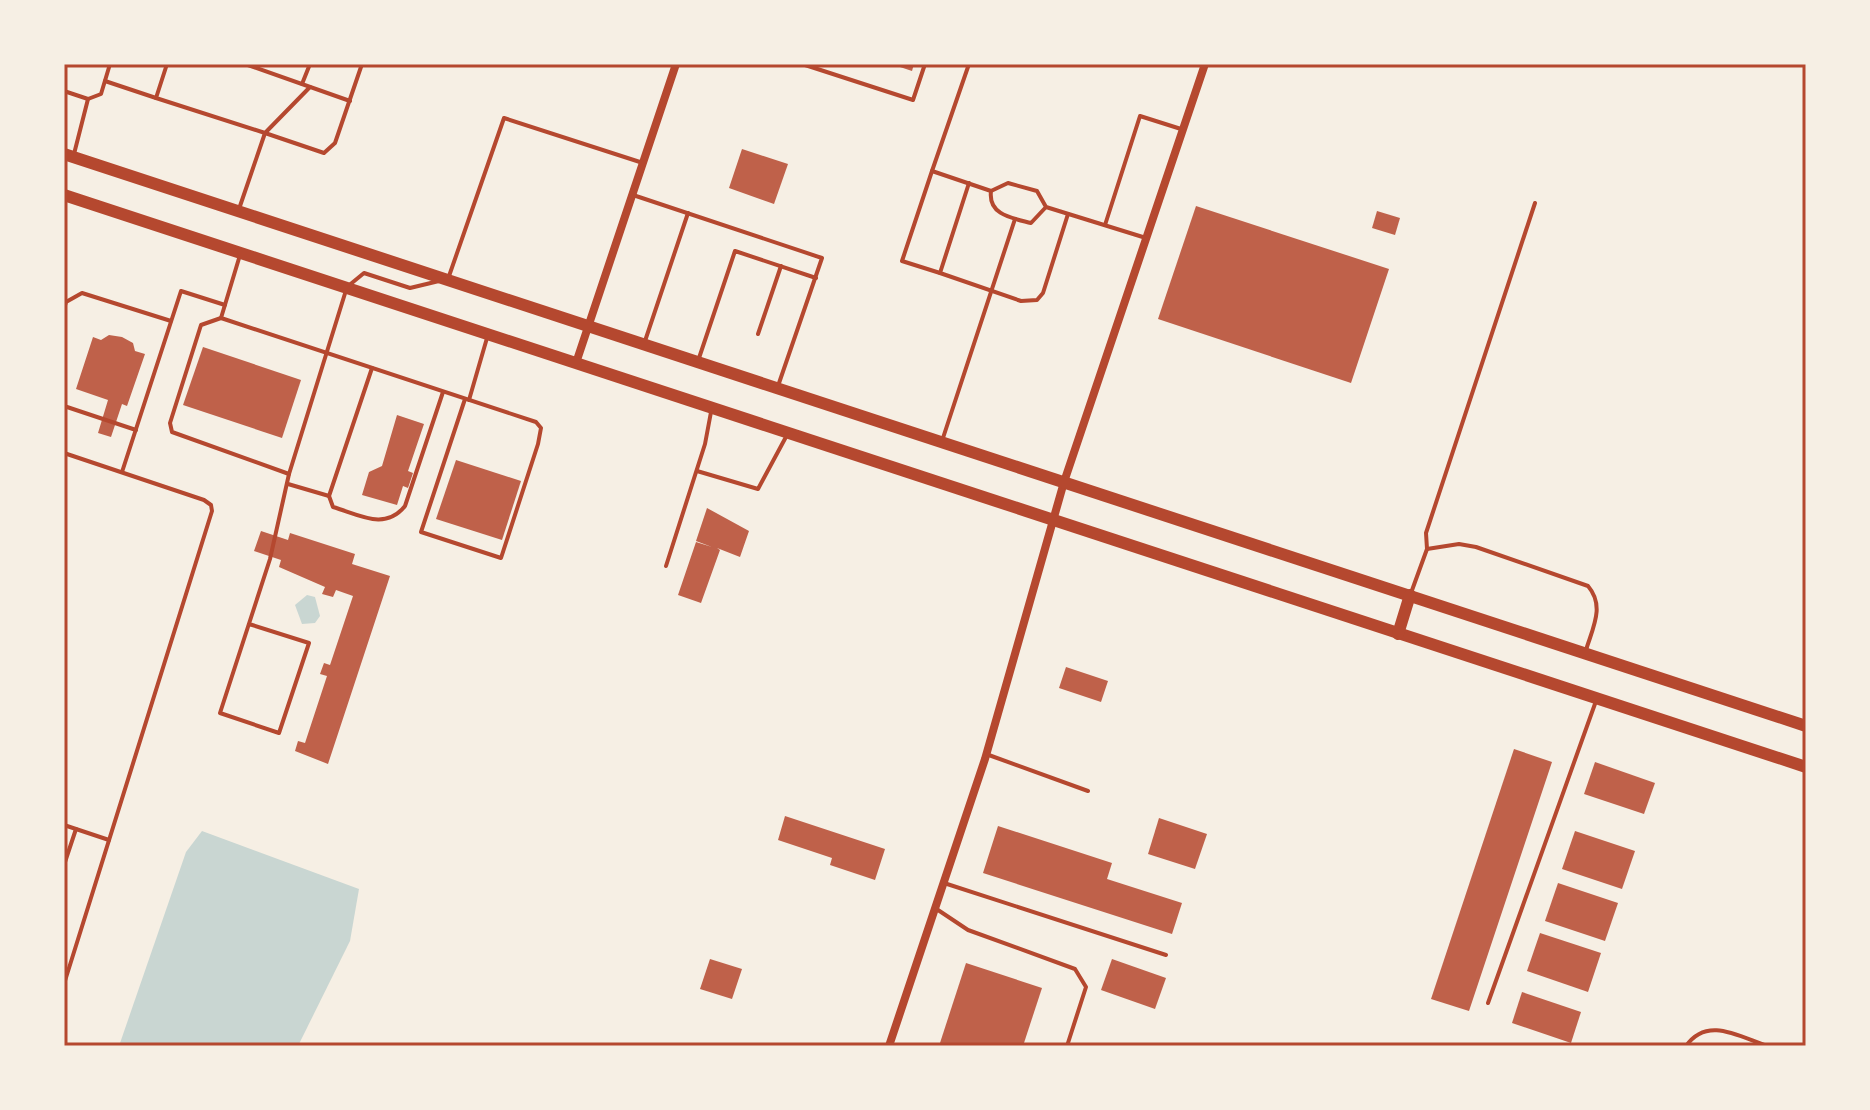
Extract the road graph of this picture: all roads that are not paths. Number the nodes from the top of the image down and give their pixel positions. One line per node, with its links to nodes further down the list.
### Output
1 (110, 64): 11 (lane)
2 (167, 64): 15 (lane)
3 (245, 64): 12 (lane)
4 (310, 64): 12 (lane)
5 (362, 64): 17 (lane)
6 (676, 64): 21 (street)
7 (802, 64): 8 (lane)
8 (925, 64)
9 (969, 64): 22 (lane)
10 (1205, 64): 18 (street)
11 (105, 81): 15 (lane); 16 (lane)
12 (302, 84): 13 (lane)
13 (310, 87): 17 (lane); 19 (lane)
14 (64, 91): 16 (lane)
15 (156, 98): 19 (lane)
16 (88, 99): 20 (lane)
17 (350, 101): 19 (lane)
18 (1184, 130): 33 (lane); 34 (street)
19 (265, 133): 29 (lane)
20 (68, 155): 29 (main road)
21 (643, 163): 26 (street); 39 (lane)
22 (932, 171): 23 (lane); 37 (lane)
23 (969, 183): 24 (lane); 37 (lane)
24 (991, 191): 28 (lane); 32 (lane)
25 (64, 195): 35 (main road)
26 (633, 195): 30 (lane); 46 (street)
27 (1535, 203): 70 (lane)
28 (1046, 207): 31 (lane); 32 (lane)
29 (238, 211): 39 (main road)
30 (688, 213): 38 (lane); 49 (lane)
31 (1068, 214): 33 (lane); 41 (lane)
32 (1015, 219): 41 (lane)
33 (1105, 225): 34 (lane)
34 (1148, 239): 66 (street)
35 (241, 253): 40 (main road); 42 (lane)
36 (781, 266): 38 (lane); 48 (lane); 51 (lane)
37 (940, 273): 41 (lane)
38 (816, 278): 54 (lane)
39 (448, 279): 40 (lane); 46 (main road)
40 (347, 287): 47 (main road); 50 (lane)
41 (991, 291): 61 (lane)
42 (225, 305): 44 (lane); 45 (lane)
43 (64, 309): 45 (lane)
44 (221, 318): 50 (lane); 65 (lane)
45 (171, 321): 59 (lane)
46 (587, 326): 49 (main road); 52 (street)
47 (489, 332): 52 (main road); 56 (lane)
48 (758, 334)
49 (643, 344): 51 (main road)
50 (328, 354): 53 (lane); 65 (lane)
51 (698, 362): 54 (main road)
52 (576, 363): 58 (main road)
53 (372, 368): 55 (lane); 68 (lane)
54 (777, 388): 61 (main road)
55 (443, 392): 56 (lane); 68 (lane)
56 (467, 399): 56 (lane)
57 (64, 406): 59 (lane)
58 (711, 410): 60 (main road); 63 (lane)
59 (136, 430): 64 (lane)
60 (787, 435): 63 (lane); 69 (main road)
61 (942, 442): 66 (main road)
62 (64, 453): 64 (lane)
63 (697, 471): 71 (lane)
64 (122, 472): 83 (lane)
65 (289, 474): 67 (lane)
66 (1064, 482): 69 (street); 72 (main road)
67 (288, 484): 68 (lane); 73 (lane)
68 (329, 496)
69 (1053, 521): 74 (main road); 78 (street)
70 (1427, 549): 72 (lane); 75 (lane)
71 (666, 566)
72 (1410, 595): 74 (main road); 75 (main road)
73 (249, 624): 73 (lane)
74 (1398, 634): 76 (main road)
75 (1585, 654): 77 (main road)
76 (1597, 699): 79 (main road); 89 (lane)
77 (1806, 726)
78 (986, 754): 80 (lane); 85 (street)
79 (1806, 767)
80 (1088, 791)
81 (64, 825): 82 (lane)
82 (76, 829): 83 (lane); 84 (lane)
83 (109, 840): 88 (lane)
84 (64, 865)
85 (944, 883): 86 (street); 87 (lane)
86 (935, 908): 90 (street); 91 (lane)
87 (1166, 955)
88 (64, 984)
89 (1488, 1003)
90 (889, 1046)
91 (1067, 1046)
92 (1686, 1046): 93 (lane)
93 (1767, 1046)

